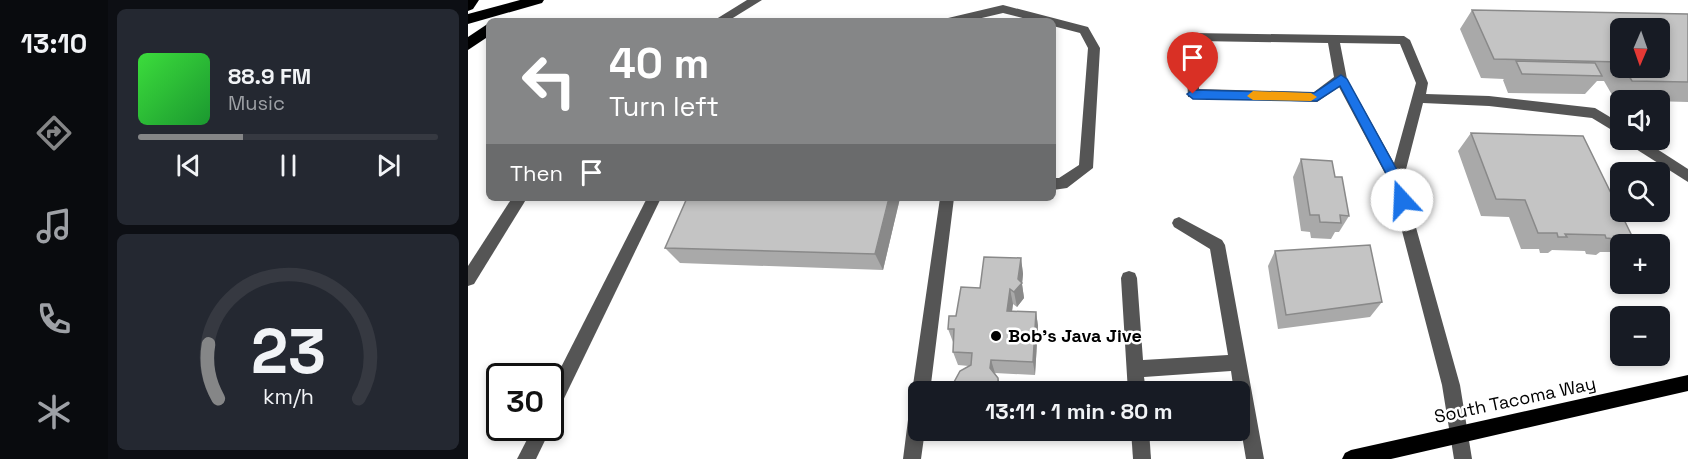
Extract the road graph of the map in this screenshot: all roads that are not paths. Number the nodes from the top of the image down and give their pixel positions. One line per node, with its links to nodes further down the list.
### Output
1 (472, 0): 5 (highway)
2 (514, 0): 6 (highway)
3 (537, 0): 10 (highway)
4 (756, 0): 7 (street)
5 (468, 6)
6 (498, 18)
7 (724, 18)
8 (965, 18): 9 (street)
9 (1036, 18)
10 (468, 19)
11 (1056, 23): 21 (street)
12 (486, 30): 14 (highway)
13 (1333, 39): 15 (street); 15 (street); 16 (street)
14 (468, 45)
15 (1341, 79): 20 (street)
16 (1417, 98): 17 (street); 20 (street)
17 (1610, 124)
18 (1648, 150): 19 (street)
19 (1688, 176)
20 (1396, 181): 34 (street)
21 (1056, 183)
22 (518, 201): 27 (street)
23 (653, 201): 30 (street)
24 (946, 204): 31 (street)
25 (1179, 223): 28 (street)
26 (1129, 278): 29 (street)
27 (468, 279)
28 (1239, 362): 29 (street); 41 (street)
29 (1136, 369): 32 (street)
30 (564, 381)
31 (922, 381)
32 (1137, 381)
33 (1688, 383): 34 (main road, South Tacoma Way)
34 (1460, 433): 42 (main road, South Tacoma Way); 43 (street)
35 (535, 441): 38 (street)
36 (914, 441): 39 (street)
37 (1141, 441): 40 (street)
38 (526, 459)
39 (912, 459)
40 (1142, 459)
41 (1255, 459)
42 (1351, 459)
43 (1462, 459)

